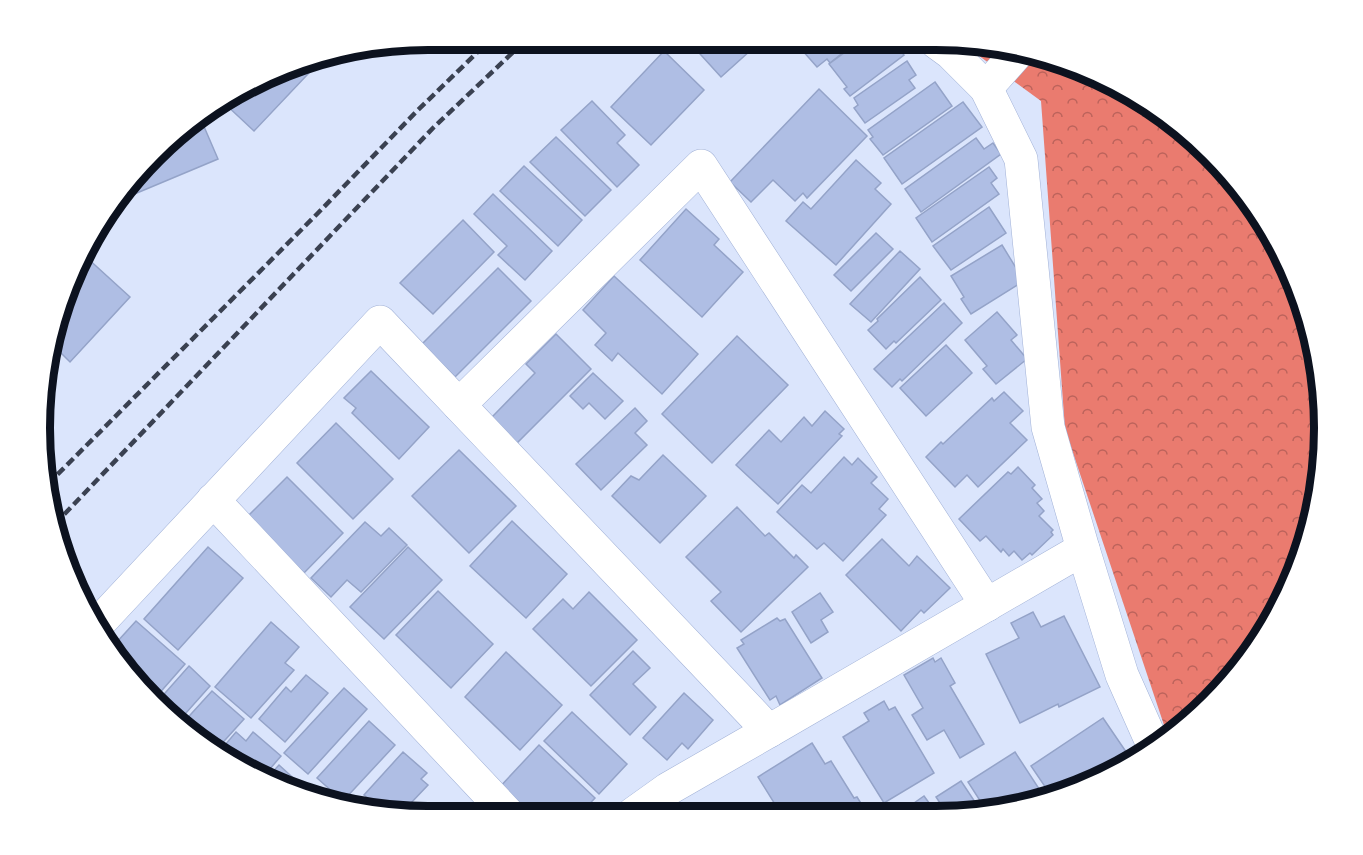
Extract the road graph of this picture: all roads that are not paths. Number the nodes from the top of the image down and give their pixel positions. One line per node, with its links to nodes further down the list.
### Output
1 (946, 50): 3 (street)
2 (1013, 58): 3 (street)
3 (986, 88): 6 (street)
4 (459, 405): 5 (street); 7 (street); 9 (street)
5 (213, 500): 8 (street); 11 (street)
6 (1083, 549): 7 (street); 10 (street)
7 (987, 604): 9 (street)
8 (102, 619)
9 (769, 731): 12 (street)
10 (1150, 739)
11 (500, 806)
12 (644, 806)

